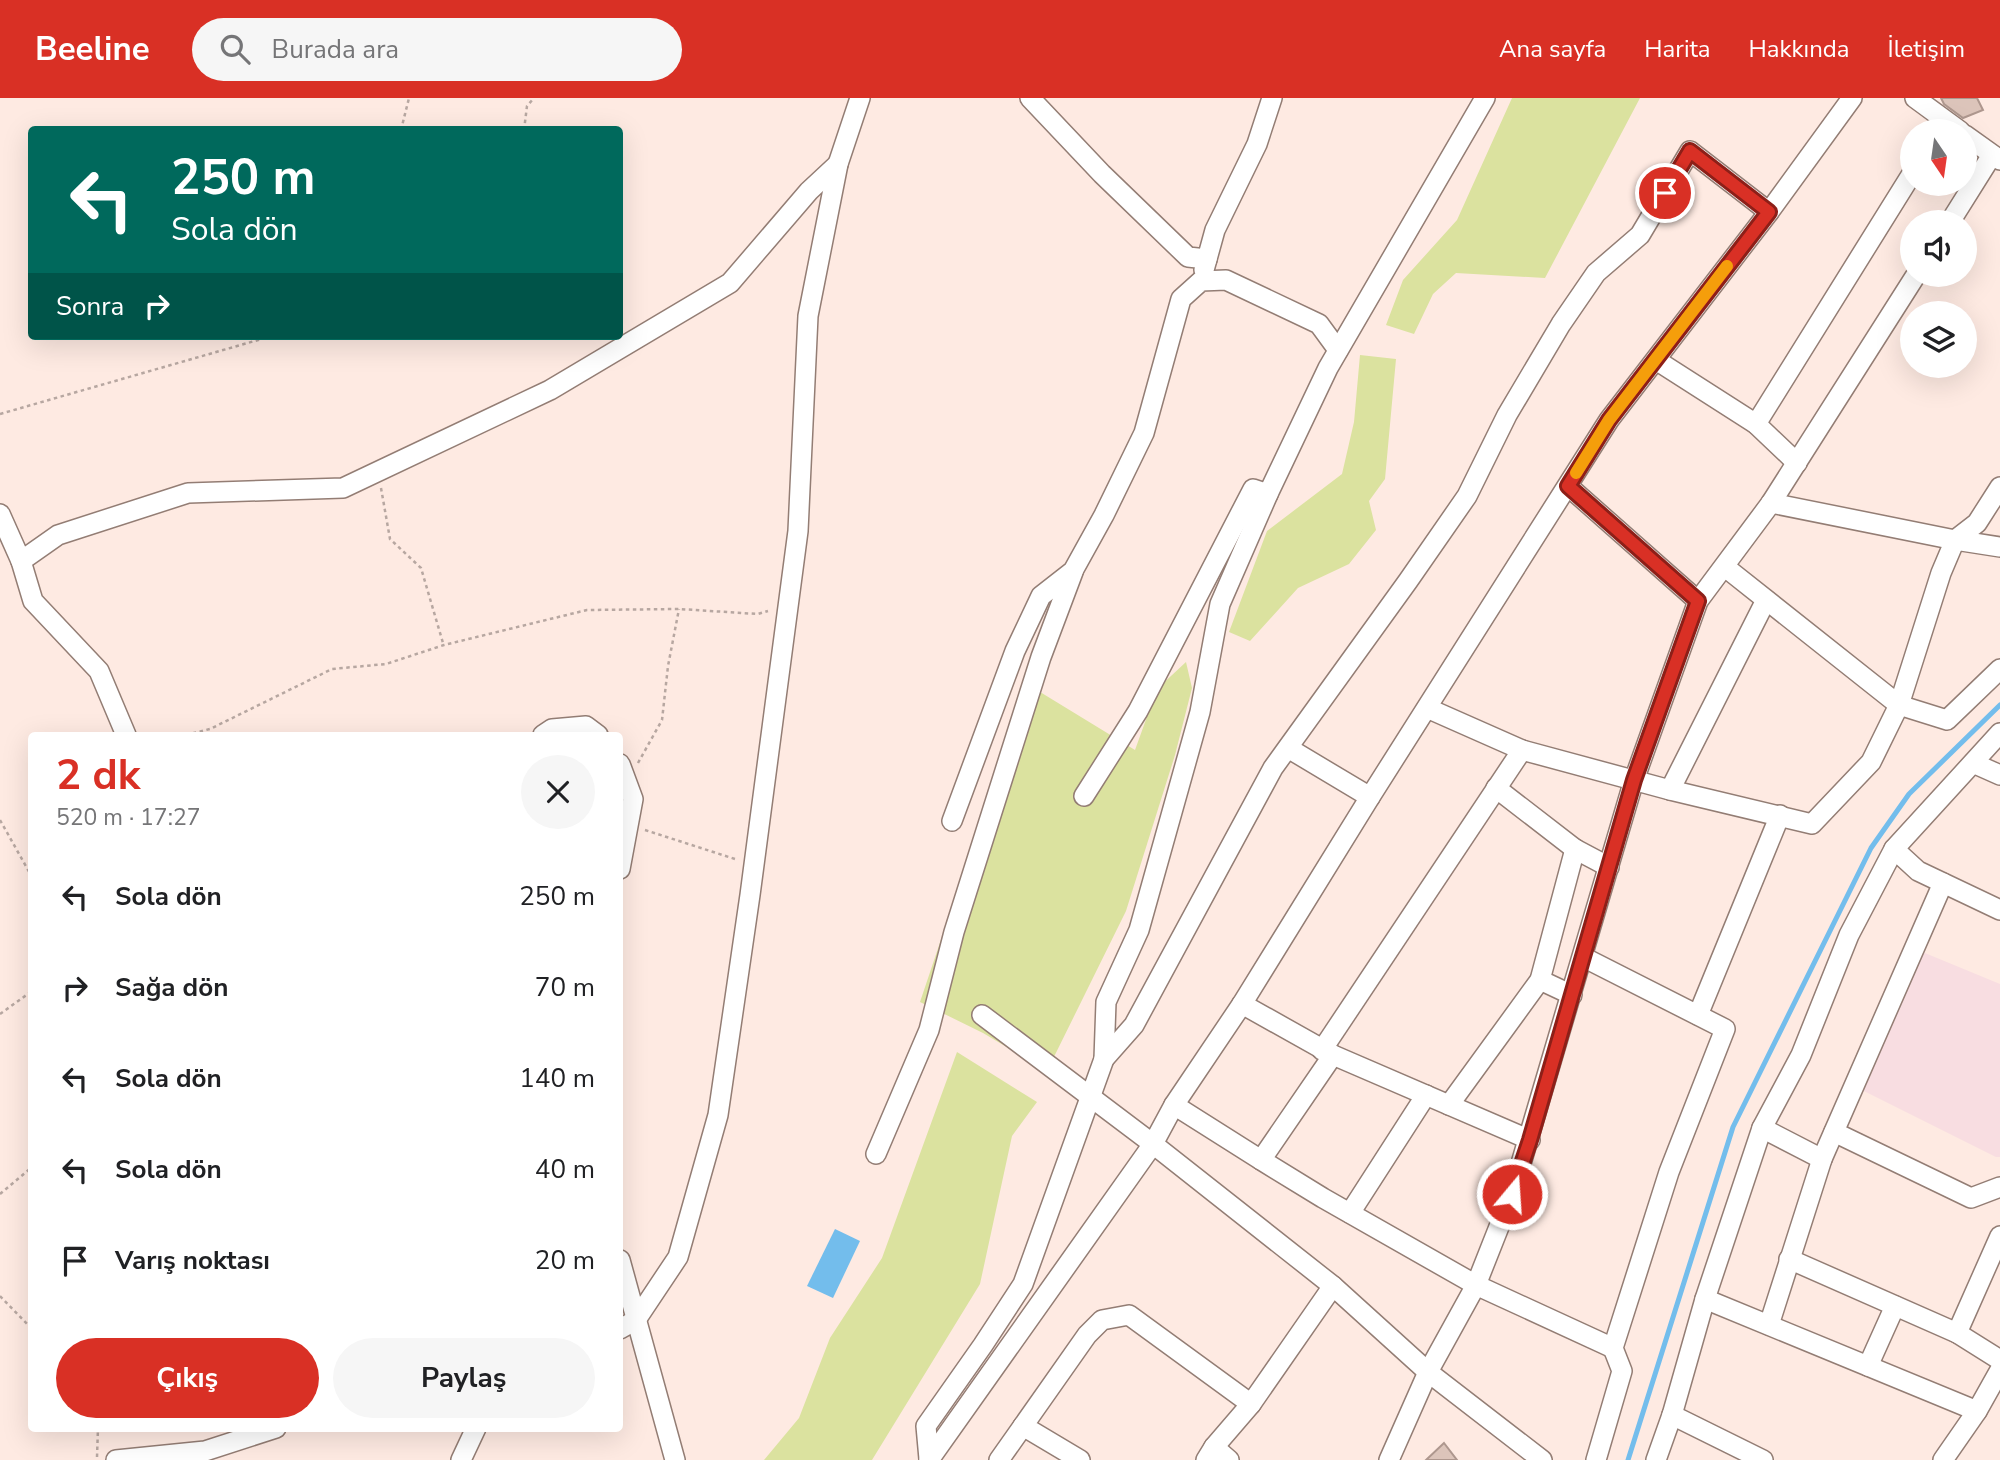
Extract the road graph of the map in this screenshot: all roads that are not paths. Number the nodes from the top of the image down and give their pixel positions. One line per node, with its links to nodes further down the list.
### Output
1 (860, 98): 10 (street)
2 (1030, 98): 14 (street)
3 (1272, 98): 14 (street)
4 (1485, 98): 17 (street)
5 (1852, 98): 13 (street)
6 (1915, 98): 7 (street)
7 (1938, 119)
8 (1978, 145): 9 (street)
9 (1996, 158): 12 (street)
10 (838, 164): 28 (street); 86 (street)
11 (1900, 193): 19 (street)
12 (1959, 210)
13 (1769, 212): 18 (street); 40 (street)
14 (1207, 260): 15 (street)
15 (1201, 281): 17 (street); 30 (street)
16 (1908, 287): 20 (street)
17 (1338, 350): 23 (street)
18 (1656, 360): 19 (street); 21 (street)
19 (1756, 424): 20 (street)
20 (1797, 463): 24 (street)
21 (1568, 486): 32 (street); 35 (street)
22 (2000, 486): 26 (street)
23 (1268, 494): 48 (street); 65 (street)
24 (1771, 503): 26 (street); 29 (street)
25 (0, 514): 28 (street)
26 (1955, 540): 27 (street); 34 (street)
27 (1999, 548)
28 (21, 561): 36 (street)
29 (1725, 567): 31 (street); 32 (street)
30 (1073, 571): 51 (street); 74 (street)
31 (1766, 600): 34 (street); 47 (street)
32 (1698, 601): 45 (street)
33 (2000, 668): 34 (street)
34 (1899, 705): 50 (street)
35 (1427, 708): 41 (street); 49 (street)
36 (125, 732)
37 (546, 732): 38 (street)
38 (594, 732)
39 (2000, 733): 42 (street)
40 (1288, 748): 49 (street); 65 (street)
41 (1522, 750): 45 (street); 46 (street)
42 (1973, 762): 44 (street); 53 (street)
43 (623, 772): 54 (street)
44 (2000, 775)
45 (1634, 780): 47 (street); 55 (street)
46 (1496, 788): 52 (street); 64 (street)
47 (1670, 790): 50 (street)
48 (1084, 796)
49 (1370, 797): 61 (street)
50 (1780, 816): 63 (street)
51 (952, 821)
52 (1575, 849): 55 (street); 59 (street)
53 (1894, 849): 56 (street); 70 (street)
54 (623, 852)
55 (1609, 867): 58 (street)
56 (1943, 883): 57 (street); 71 (street)
57 (2000, 910)
58 (1583, 957): 60 (street); 63 (street)
59 (1540, 980): 60 (street); 69 (street)
60 (1572, 995): 72 (street)
61 (1242, 1004): 64 (street); 68 (street)
62 (982, 1015): 67 (street)
63 (1698, 1015): 89 (street)
64 (1327, 1053): 66 (street); 76 (street)
65 (1104, 1059): 67 (street)
66 (1426, 1095): 69 (street); 78 (street)
67 (1090, 1097): 73 (street); 104 (street)
68 (1174, 1105): 73 (street); 76 (street)
69 (1449, 1105): 72 (street)
70 (1762, 1128): 75 (street); 84 (street)
71 (1834, 1132): 75 (street); 77 (street)
72 (1530, 1140): 82 (street)
73 (1153, 1144): 83 (street); 104 (street)
74 (876, 1154)
75 (1822, 1159): 80 (street)
76 (1261, 1160): 78 (street)
77 (2000, 1187)
78 (1350, 1213): 82 (street)
79 (2000, 1236): 88 (street)
80 (1789, 1259): 85 (street); 87 (street)
81 (623, 1284): 86 (street)
82 (1476, 1285): 89 (street); 93 (street)
83 (1333, 1286): 93 (street); 94 (street)
84 (1706, 1299): 87 (street); 96 (street)
85 (1895, 1306): 88 (street); 91 (street)
86 (628, 1324): 103 (street)
87 (1769, 1325): 91 (street)
88 (1957, 1333): 90 (street)
89 (1614, 1348): 110 (street)
90 (2000, 1360)
91 (1868, 1366): 95 (street)
92 (2000, 1370): 95 (street)
93 (1428, 1372): 108 (street); 109 (street)
94 (1251, 1404): 97 (street); 100 (street)
95 (1977, 1411): 113 (street)
96 (1672, 1415): 111 (street); 112 (street)
97 (1023, 1426): 105 (street); 106 (street)
98 (264, 1432): 101 (street)
99 (474, 1432): 102 (street)
100 (1210, 1454): 107 (street)
101 (116, 1460)
102 (461, 1460)
103 (675, 1460)
104 (929, 1460)
105 (999, 1460)
106 (1080, 1460)
107 (1229, 1460)
108 (1389, 1460)
109 (1542, 1460)
110 (1596, 1460)
111 (1656, 1460)
112 (1763, 1460)
113 (1943, 1460)

